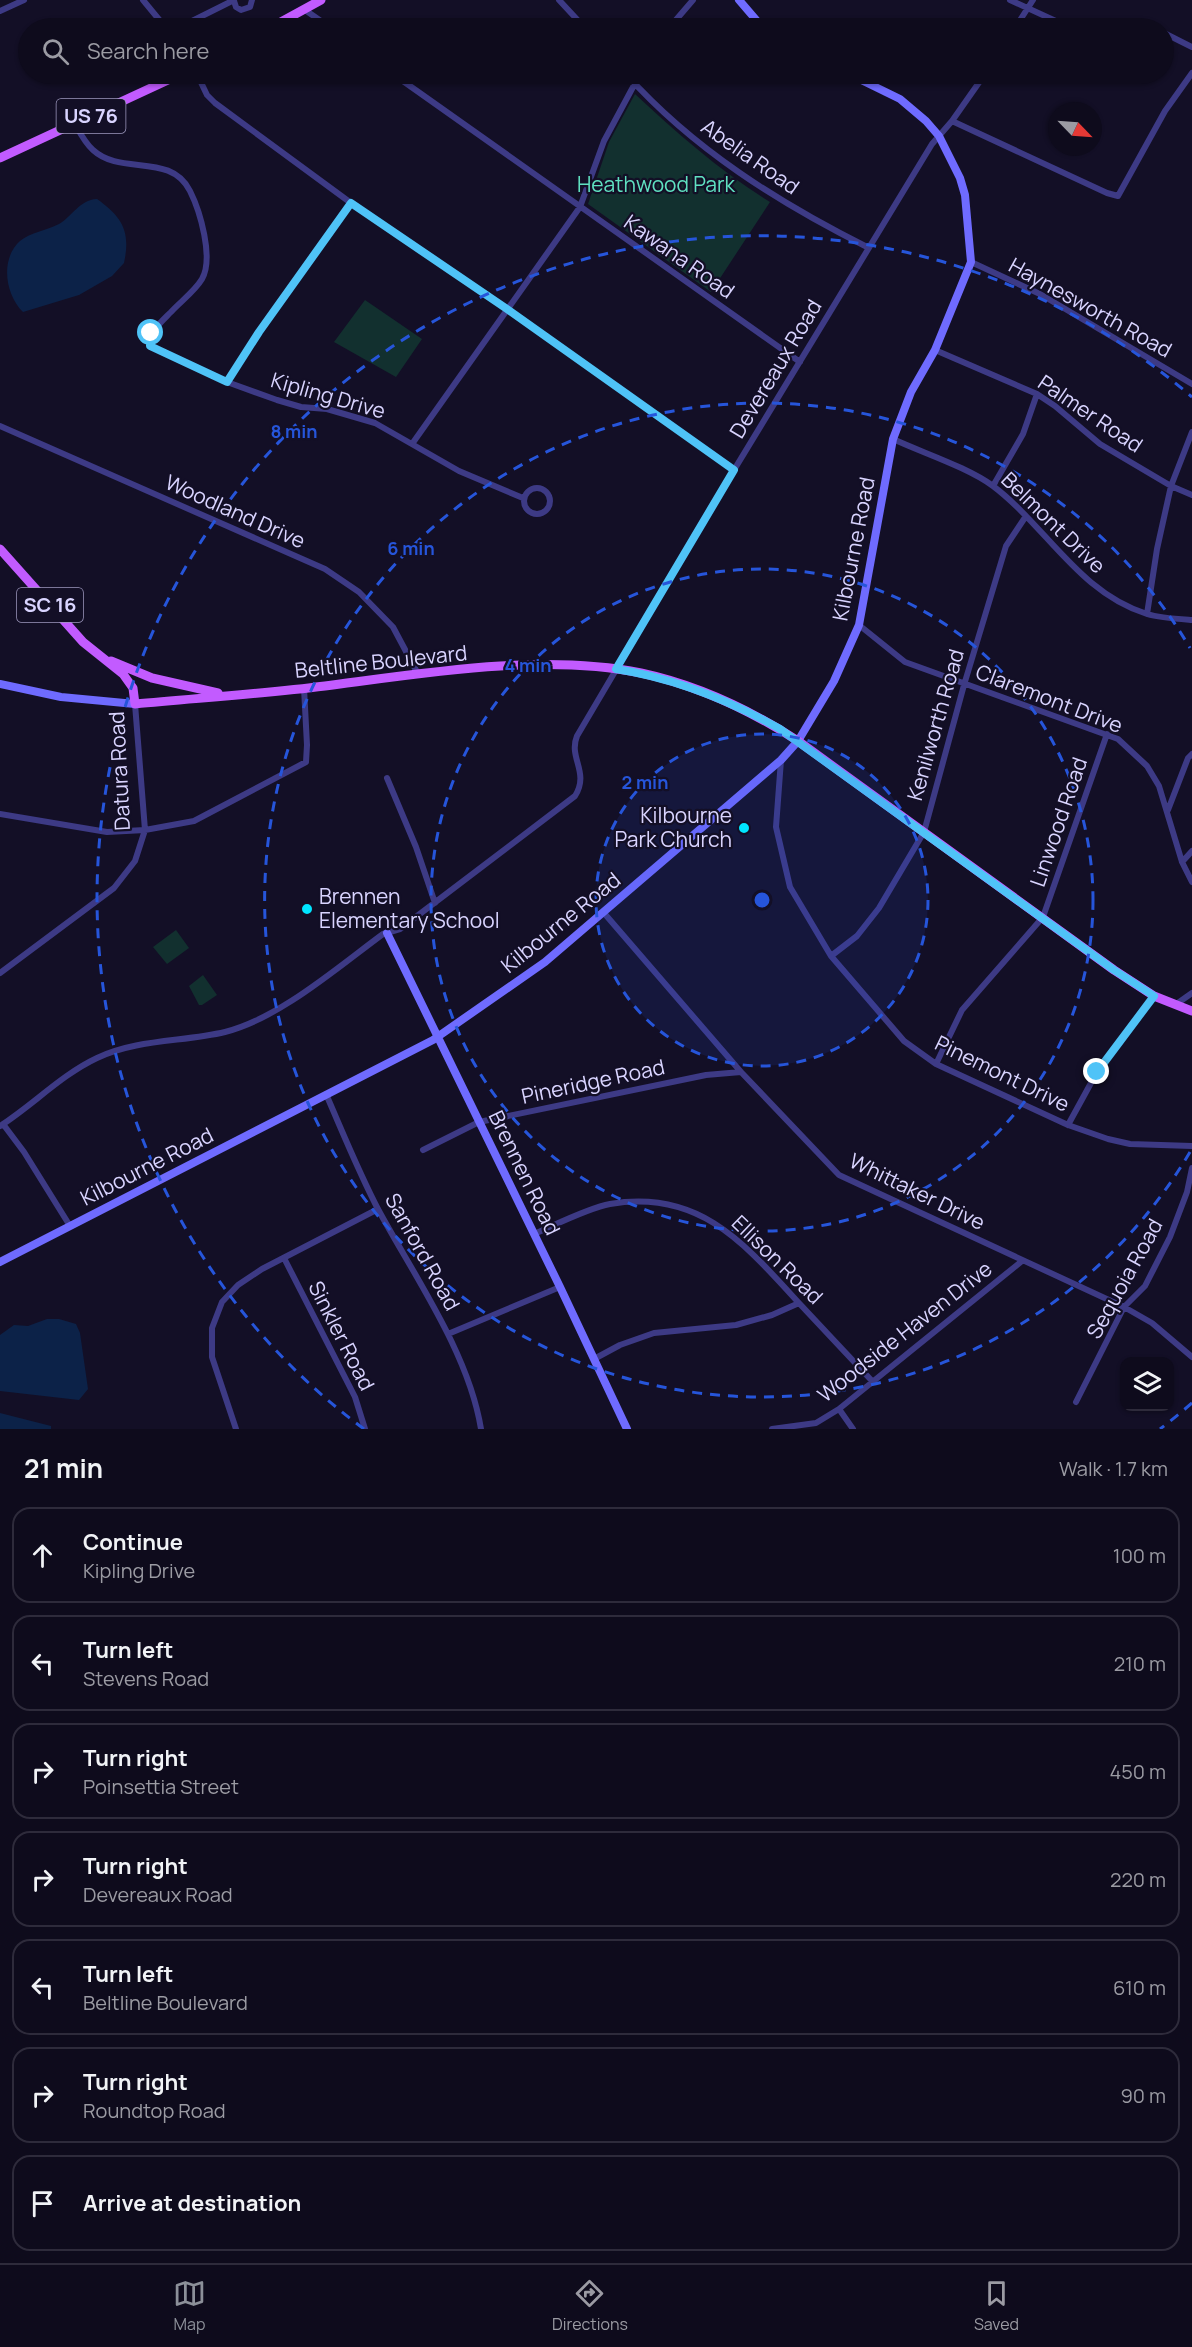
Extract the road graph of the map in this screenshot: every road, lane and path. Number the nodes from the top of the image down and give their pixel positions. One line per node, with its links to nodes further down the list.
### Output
1 (24, 0): 13 (street)
2 (252, 0): 10 (street)
3 (321, 0): 12 (main road)
4 (559, 0): 18 (street)
5 (693, 0): 19 (street)
6 (739, 0): 20 (street)
7 (1010, 0): 11 (street)
8 (1034, 0): 11 (street)
9 (148, 1): 14 (street)
10 (234, 1): 15 (street)
11 (1028, 9): 21 (street); 22 (street)
12 (305, 10): 16 (main road); 17 (street)
13 (0, 11)
14 (159, 18)
15 (199, 18)
16 (289, 18)
17 (317, 18)
18 (576, 18)
19 (678, 18)
20 (754, 18)
21 (1022, 18)
22 (1048, 18)
23 (1174, 38): 24 (street)
24 (1192, 47)
25 (1192, 73): 33 (street)
26 (160, 84): 34 (main road, US 76)
27 (202, 84): 37 (street)
28 (407, 84): 38 (street, Kawana Road)
29 (633, 84): 38 (street)
30 (635, 84): 39 (street, Abelia Road)
31 (869, 84): 35 (street, Kilbourne Road)
32 (978, 84): 33 (street, Devereaux Road)
33 (952, 121): 35 (street, Devereaux Road)
34 (75, 124): 36 (main road, US 76); 44 (street, Kipling Drive)
35 (939, 136): 39 (street, Devereaux Road); 40 (street, Kilbourne Road)
36 (1, 154)
37 (351, 203): 41 (street); 44 (street)
38 (580, 207): 41 (street); 43 (street, Kawana Road)
39 (869, 248): 43 (street, Devereaux Road)
40 (971, 262): 42 (street, Kilbourne Road); 45 (street, Haynesworth Road)
41 (507, 309): 50 (street); 51 (street)
42 (935, 350): 46 (street, Palmer Road); 49 (street, Kilbourne Road)
43 (800, 362): 51 (street, Devereaux Road)
44 (227, 382): 50 (street, Kipling Drive)
45 (1192, 384)
46 (1037, 394): 52 (street); 53 (street, Palmer Road)
47 (0, 426): 63 (street, Woodland Drive)
48 (1192, 432): 53 (street)
49 (893, 439): 52 (street, Belmont Drive); 60 (street, Kilbourne Road)
50 (412, 444): 55 (street, Kipling Drive)
51 (734, 470): 62 (street, Devereaux Road)
52 (993, 486): 56 (street, Belmont Drive)
53 (1171, 486): 54 (street, Palmer Road); 58 (street)
54 (1192, 495)
55 (523, 498): 55 (street, Kipling Drive)
56 (1026, 516): 58 (street, Belmont Drive); 65 (street, Kenilworth Road)
57 (0, 549): 61 (main road, SC 16)
58 (1147, 614): 59 (street, Belmont Drive)
59 (1192, 620)
60 (859, 625): 65 (street, Claremont Drive); 70 (street, Kilbourne Road)
61 (103, 658): 67 (main road, SC 16); 68 (main road, Datura Road / SC 16)
62 (616, 669): 63 (main road, Beltline Boulevard / SC 16); 70 (main road, Beltline Boulevard / SC 16); 81 (street, Devereaux Road)
63 (418, 674): 66 (main road, Beltline Boulevard / SC 16)
64 (0, 684): 68 (street)
65 (963, 685): 69 (street, Claremont Drive); 77 (street, Kenilworth Road)
66 (304, 688): 67 (main road, Beltline Boulevard / SC 16); 76 (street)
67 (231, 695): 68 (main road, SC 16)
68 (135, 704): 76 (street, Datura Road)
69 (1107, 734): 74 (street, Claremont Drive); 83 (street, Linwood Road)
70 (798, 741): 72 (street, Kilbourne Road); 77 (main road, Beltline Boulevard / SC 16)
71 (1192, 754): 74 (street)
72 (781, 760): 82 (street, Kilbourne Road); 85 (street, Pinemont Drive)
73 (387, 778): 81 (street)
74 (1167, 811): 79 (street, Claremont Drive)
75 (0, 814): 76 (street)
76 (145, 830): 86 (street, Datura Road)
77 (924, 832): 83 (main road, Beltline Boulevard / SC 16); 85 (street, Kenilworth Road)
78 (1192, 851): 79 (street)
79 (1182, 862): 80 (street, Claremont Drive)
80 (1192, 882)
81 (435, 903): 84 (street, Devereaux Road)
82 (604, 913): 91 (street, Kilbourne Road); 93 (street, Whittaker Drive)
83 (1043, 918): 88 (main road, Beltline Boulevard / SC 16); 92 (street, Linwood Road)
84 (387, 933): 91 (street, Brennen Road); 96 (street, Devereaux Road)
85 (831, 956): 92 (street, Pinemont Drive)
86 (0, 974)
87 (1192, 993): 89 (street)
88 (1154, 996): 89 (main road, Beltline Boulevard / SC 16); 97 (street)
89 (1175, 1005): 90 (main road, Beltline Boulevard / SC 16)
90 (1192, 1011)
91 (437, 1037): 94 (street, Kilbourne Road); 95 (street, Brennen Road)
92 (936, 1064): 97 (street, Pinemont Drive)
93 (741, 1072): 95 (street, Pineridge Road); 105 (street, Whittaker Drive)
94 (326, 1094): 101 (street, Sanford Road); 102 (street, Kilbourne Road)
95 (479, 1122): 99 (street, Pineridge Road); 103 (street, Brennen Road)
96 (1, 1125): 102 (street)
97 (1068, 1125): 98 (street, Pinemont Drive)
98 (1192, 1146)
99 (423, 1150)
100 (1192, 1168): 109 (street, Sequoia Road)
101 (378, 1209): 104 (street); 110 (street, Sanford Road)
102 (70, 1226): 106 (street, Kilbourne Road)
103 (534, 1234): 107 (street, Brennen Road); 108 (street, Ellison Road)
104 (284, 1258): 116 (street); 117 (street, Sinkler Road)
105 (1022, 1261): 109 (street, Whittaker Drive); 113 (street, Woodside Haven Drive)
106 (0, 1263)
107 (560, 1287): 110 (street); 112 (street, Brennen Road)
108 (799, 1303): 112 (street); 113 (street, Ellison Road)
109 (1124, 1307): 111 (street, Whittaker Drive); 114 (street, Sequoia Road)
110 (447, 1334): 118 (street, Sanford Road)
111 (1192, 1357)
112 (594, 1359): 119 (street, Brennen Road)
113 (873, 1382): 115 (street, Woodside Haven Drive)
114 (1076, 1402)
115 (839, 1409): 120 (street, Woodside Haven Drive); 121 (street)
116 (236, 1429)
117 (365, 1429)
118 (481, 1429)
119 (627, 1429)
120 (772, 1429)
121 (853, 1429)

